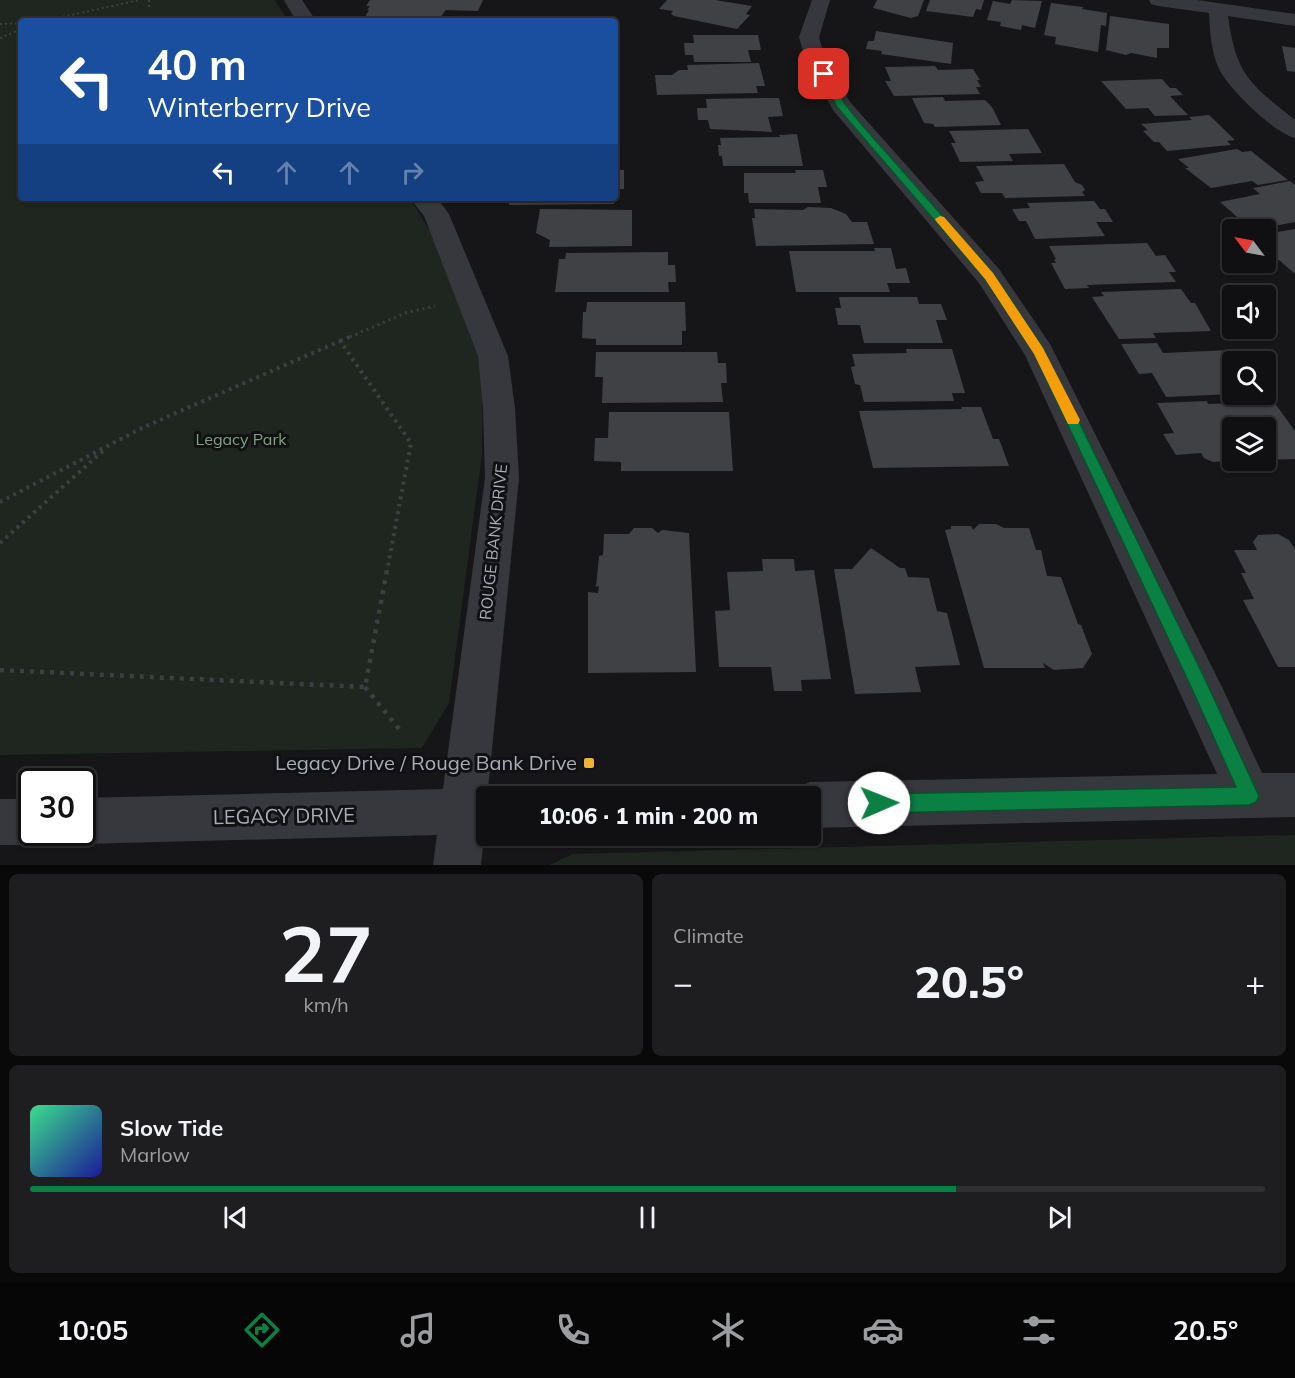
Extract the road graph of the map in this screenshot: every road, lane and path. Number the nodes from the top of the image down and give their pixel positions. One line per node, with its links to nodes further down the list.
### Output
1 (140, 0): 8 (path)
2 (149, 0): 6 (path)
3 (293, 0): 10 (street)
4 (821, 0): 27 (street)
5 (1158, 0): 7 (street)
6 (149, 7)
7 (1218, 9): 11 (street); 16 (street)
8 (67, 16): 9 (path)
9 (58, 18)
10 (304, 18)
11 (1295, 20)
12 (18, 23): 13 (path)
13 (0, 24)
14 (18, 30): 15 (path)
15 (0, 38)
16 (1295, 131)
17 (425, 201): 18 (street, ROUGE BANK DRIVE)
18 (471, 298): 19 (path); 29 (street, ROUGE BANK DRIVE)
19 (340, 341): 20 (path); 24 (path)
20 (109, 446): 21 (path); 22 (path)
21 (0, 502)
22 (0, 543)
23 (0, 670): 24 (path)
24 (365, 687): 25 (path)
25 (399, 729)
26 (1295, 795): 27 (street)
27 (1249, 796): 28 (street)
28 (821, 805)
29 (475, 812): 30 (street, LEGACY DRIVE); 33 (street, ROUGE BANK DRIVE)
30 (96, 821)
31 (0, 822): 32 (street)
32 (18, 822)
33 (458, 865)

